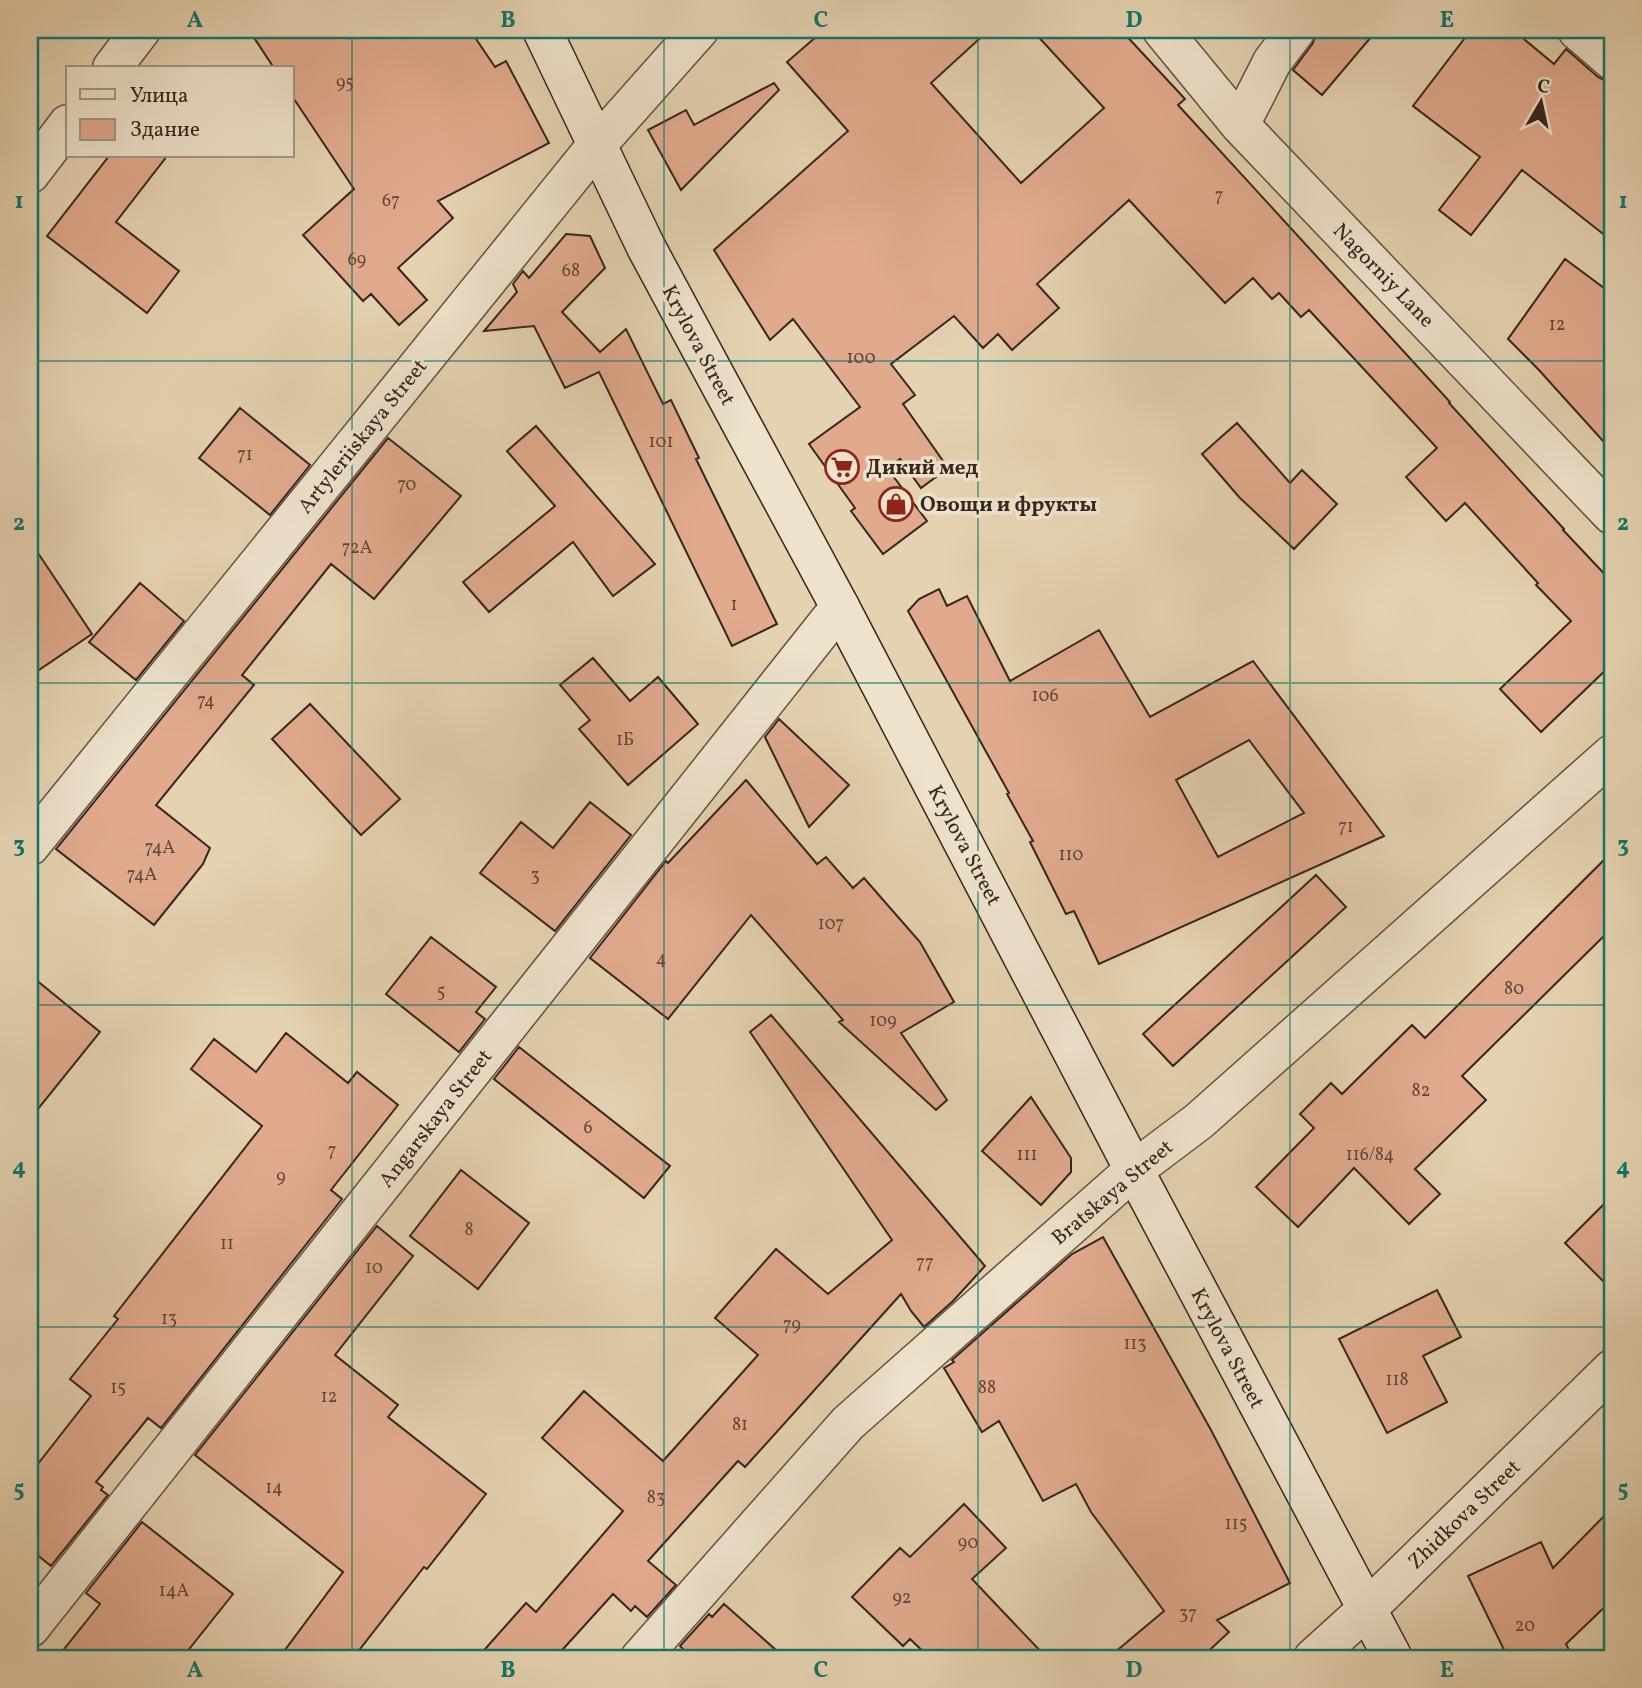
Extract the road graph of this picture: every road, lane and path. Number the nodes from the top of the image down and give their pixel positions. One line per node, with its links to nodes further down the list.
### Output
1 (141, 30): 8 (street)
2 (542, 30): 11 (street, Krylova Street)
3 (699, 30): 11 (street, Artyleriiskaya Street)
4 (1162, 30): 9 (street, Nagorniy Lane)
5 (1296, 30): 9 (street)
6 (1577, 30): 7 (street)
7 (1612, 60)
8 (113, 66)
9 (1240, 125): 13 (street, Nagorniy Lane)
10 (66, 127): 12 (street)
11 (596, 146): 14 (street, Krylova Street); 16 (street, Artyleriiskaya Street)
12 (30, 174)
13 (1612, 515)
14 (840, 607): 17 (street, Krylova Street); 20 (street, Angarskaya Street)
15 (1612, 754): 17 (street, Bratskaya Street)
16 (30, 846)
17 (1134, 1170): 19 (street, Krylova Street); 21 (street, Bratskaya Street)
18 (1612, 1368): 19 (street, Zhidkova Street)
19 (1366, 1610): 22 (street, Zhidkova Street); 23 (street, Krylova Street)
20 (30, 1628)
21 (640, 1658)
22 (1313, 1658)
23 (1393, 1658)

